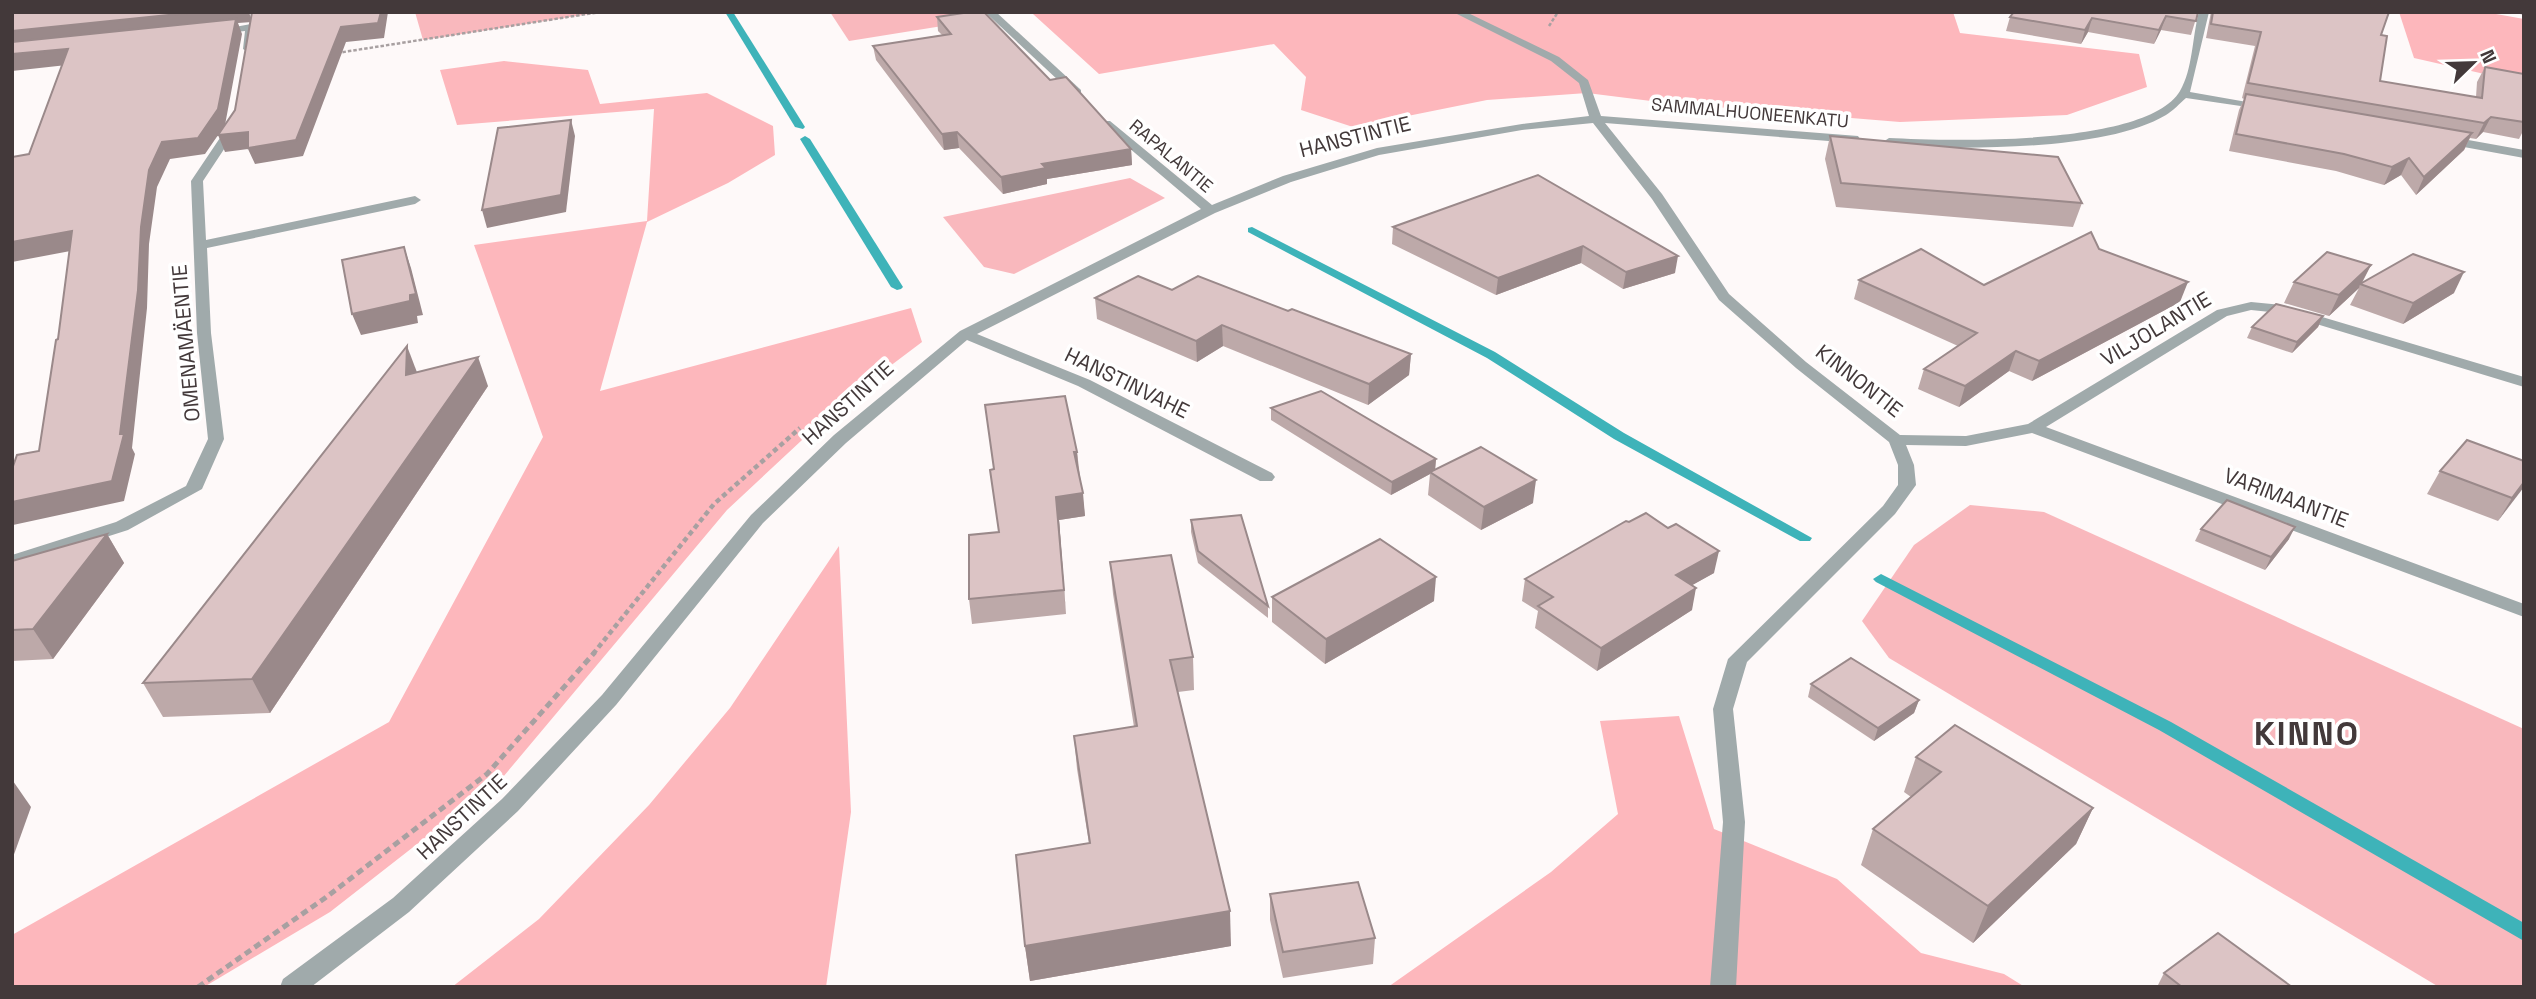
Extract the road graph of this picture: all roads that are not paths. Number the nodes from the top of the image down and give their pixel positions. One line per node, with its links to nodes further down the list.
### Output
1 (256, 12): 5 (street)
2 (989, 12): 9 (street)
3 (1458, 12): 13 (street, KINNONTIE)
4 (2199, 14): 8 (street)
5 (251, 27): 6 (street); 7 (street)
6 (200, 33)
7 (246, 67)
8 (2184, 94): 10 (street); 13 (street, SAMMALHUONEENKATU)
9 (1089, 104)
10 (2273, 109)
11 (236, 114): 18 (street, OMENAMÄENTIE)
12 (1098, 114): 17 (street, RAPALANTIE)
13 (1596, 119): 17 (street, HANSTINTIE); 22 (street, KINNONTIE)
14 (2433, 138): 15 (street)
15 (2524, 154)
16 (415, 200): 18 (street, OMENAMÄENTIE)
17 (1210, 210): 19 (street, HANSTINTIE)
18 (200, 246): 24 (street, OMENAMÄENTIE)
19 (965, 334): 23 (street, HANSTINVAHE); 26 (street, HANSTINTIE)
20 (2524, 382): 21 (street, VILJOLANTIE)
21 (2033, 428): 22 (street, VILJOLANTIE); 25 (street, VARIMAANTIE)
22 (1896, 440): 27 (street, KINNONTIE)
23 (1266, 477)
24 (12, 561)
25 (2524, 611)
26 (292, 987)
27 (1723, 987)

